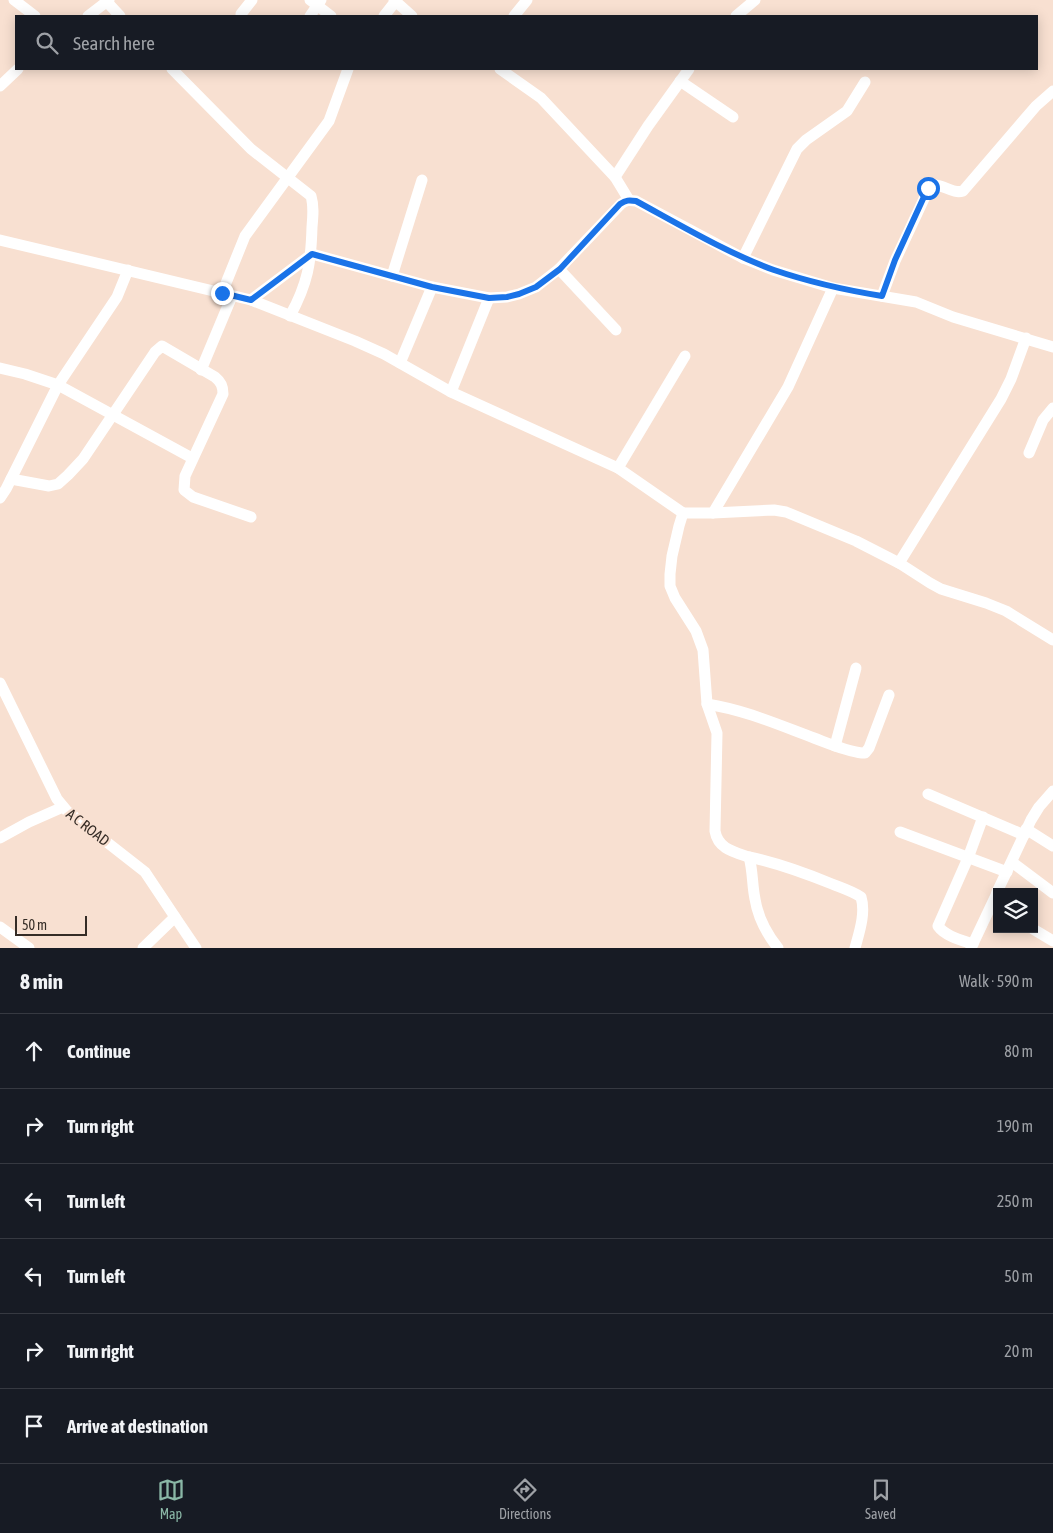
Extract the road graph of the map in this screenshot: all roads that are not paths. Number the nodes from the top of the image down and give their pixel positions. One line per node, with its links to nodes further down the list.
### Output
1 (14, 0): 9 (street)
2 (252, 0): 8 (street)
3 (527, 0): 16 (street)
4 (755, 0): 17 (street)
5 (108, 1): 10 (street); 11 (street)
6 (394, 1): 14 (street); 15 (street)
7 (316, 2): 12 (street); 13 (street)
8 (241, 14)
9 (34, 15)
10 (89, 15)
11 (119, 15)
12 (310, 15)
13 (330, 15)
14 (385, 15)
15 (411, 15)
16 (515, 15)
17 (737, 15)
18 (17, 70): 25 (street)
19 (173, 70): 29 (street)
20 (348, 70): 29 (street)
21 (501, 70): 28 (street)
22 (687, 70): 23 (street)
23 (680, 81): 27 (street); 28 (street)
24 (865, 82): 34 (street)
25 (0, 86)
26 (1053, 91): 41 (street)
27 (733, 117)
28 (615, 177): 31 (street)
29 (288, 178): 33 (street); 40 (street)
30 (422, 180): 37 (street)
31 (629, 200): 34 (street); 35 (street)
32 (0, 240): 36 (street)
33 (312, 254): 37 (street); 43 (street); 44 (street)
34 (743, 258): 39 (street)
35 (560, 269): 42 (street); 45 (street)
36 (128, 270): 40 (street); 52 (street)
37 (392, 276): 38 (street)
38 (432, 287): 42 (street); 49 (street)
39 (833, 288): 41 (street); 62 (street)
40 (227, 294): 43 (street); 51 (street)
41 (882, 296): 46 (street)
42 (489, 298): 53 (street)
43 (251, 300): 44 (street)
44 (290, 316): 49 (street)
45 (616, 330)
46 (1026, 338): 47 (street); 64 (street)
47 (1053, 347)
48 (685, 356): 58 (street)
49 (400, 363): 53 (street)
50 (0, 368): 52 (street)
51 (201, 370): 55 (street); 57 (street)
52 (58, 385): 55 (street); 59 (street)
53 (451, 392): 58 (street)
54 (1053, 408): 56 (street)
55 (113, 414): 57 (street); 59 (street)
56 (1029, 453)
57 (192, 458): 63 (street)
58 (618, 468): 61 (street)
59 (11, 479): 60 (street)
60 (0, 498)
61 (683, 513): 62 (street); 69 (street)
62 (713, 514): 64 (street)
63 (251, 517)
64 (899, 563): 65 (street)
65 (1053, 640)
66 (856, 668): 70 (street)
67 (0, 683): 73 (street, A C ROAD)
68 (889, 695): 70 (street)
69 (707, 704): 70 (street); 79 (street)
70 (835, 746)
71 (1053, 791): 76 (street)
72 (928, 794): 74 (street)
73 (63, 807): 77 (street); 85 (street, A C ROAD)
74 (983, 817): 76 (street); 80 (street)
75 (900, 832): 80 (street)
76 (1025, 832): 78 (street); 81 (street)
77 (0, 838)
78 (1053, 846)
79 (750, 857): 93 (street); 94 (street)
80 (968, 858): 81 (street); 89 (street)
81 (1009, 867): 82 (street); 83 (street)
82 (999, 888)
83 (1053, 893)
84 (993, 910): 89 (street)
85 (175, 917): 91 (street); 92 (street, A C ROAD)
86 (0, 927): 90 (street)
87 (1038, 932): 88 (street)
88 (1053, 940)
89 (972, 946)
90 (29, 948)
91 (143, 948)
92 (196, 948)
93 (778, 948)
94 (855, 948)

